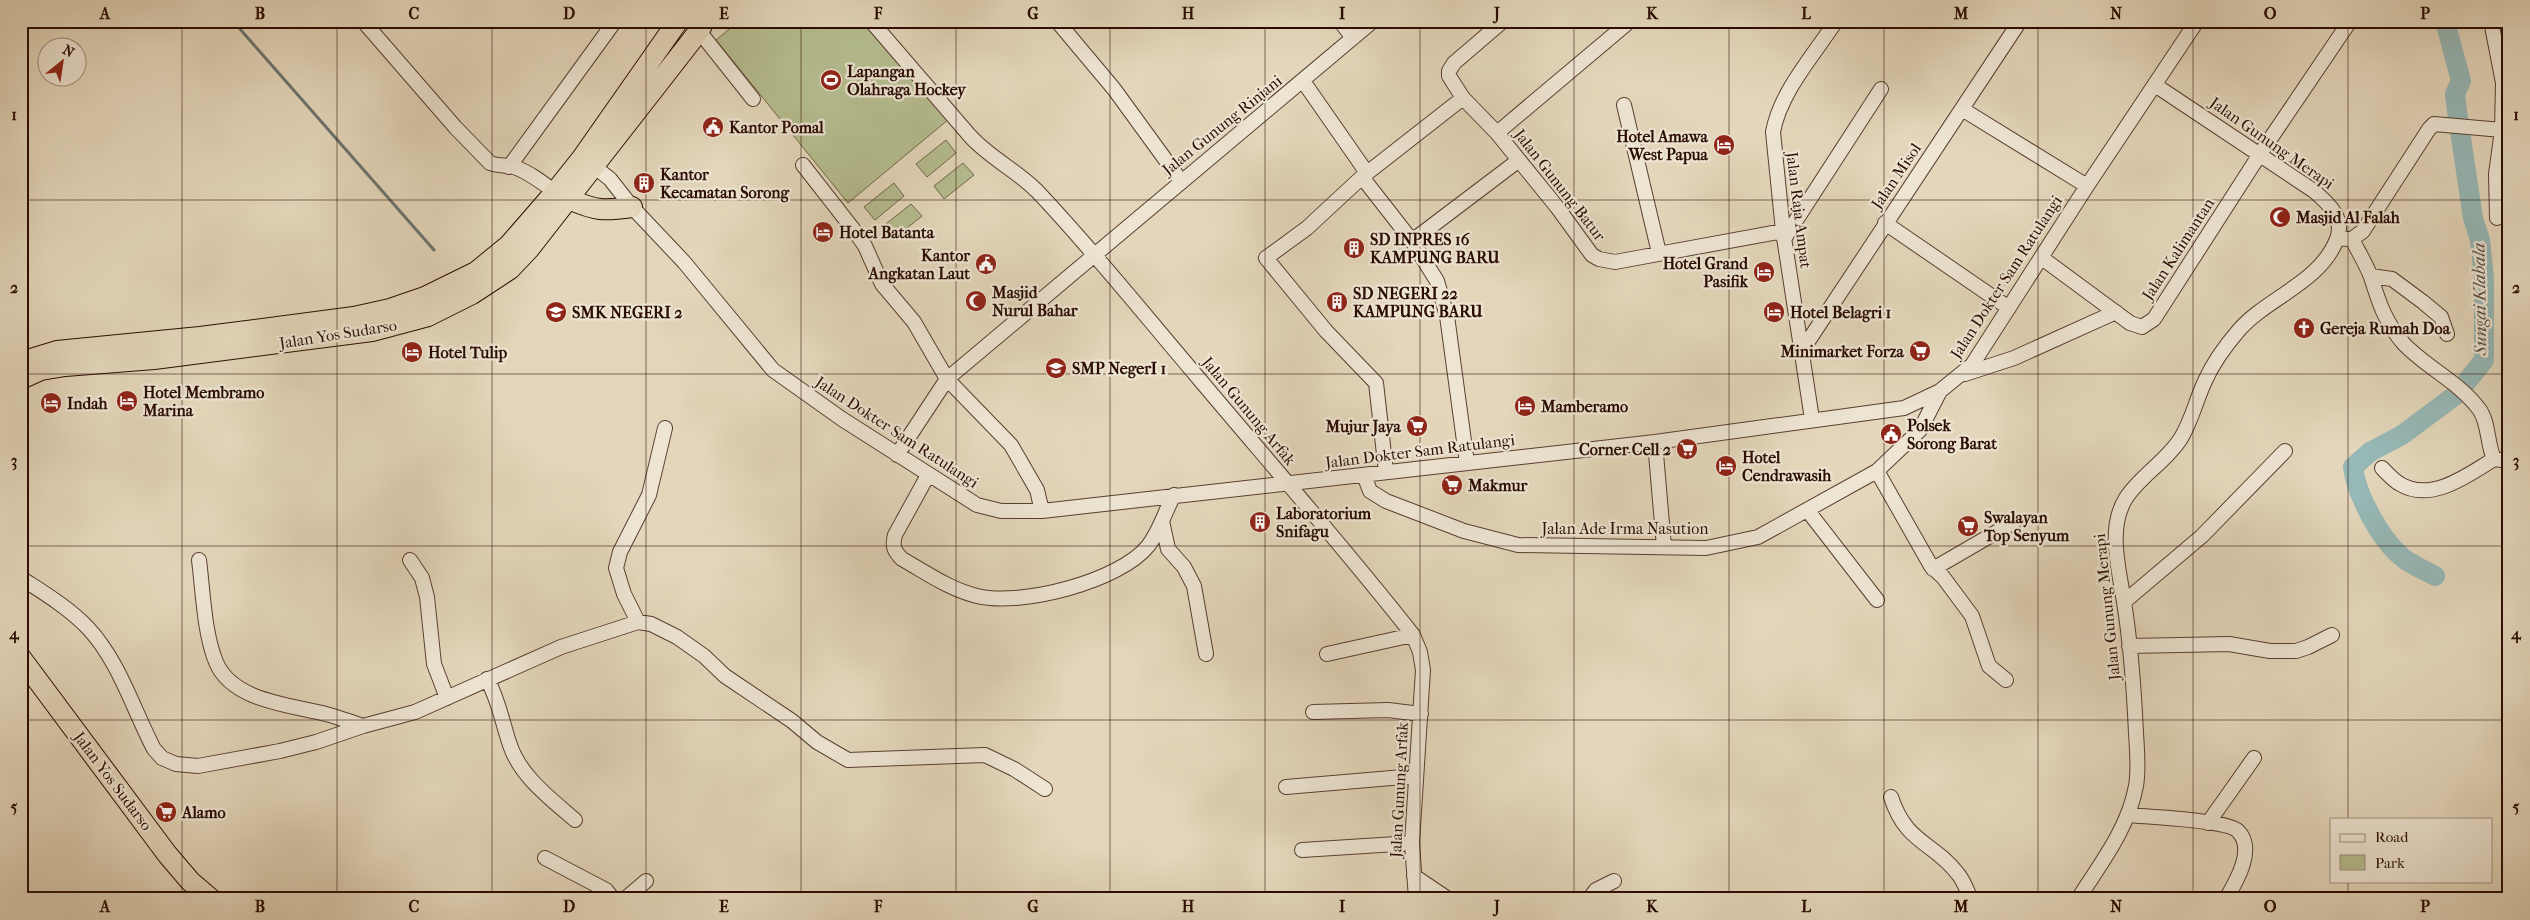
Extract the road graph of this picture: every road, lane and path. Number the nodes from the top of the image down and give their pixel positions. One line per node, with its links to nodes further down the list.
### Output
1 (363, 21): 30 (street)
2 (615, 21): 30 (street)
3 (678, 21): 28 (highway, Jalan Yos Sudarso)
4 (871, 21): 43 (street, Jalan Gunung Arfak)
5 (1057, 21): 33 (street)
6 (1340, 21): 16 (street)
7 (1374, 21): 16 (street, Jalan Gunung Rinjani)
8 (1503, 21): 20 (street, Jalan Gunung Batur)
9 (1630, 21): 24 (street)
10 (1836, 21): 39 (street, Jalan Raja Ampat)
11 (2020, 21): 23 (street, Jalan Misol)
12 (2197, 21): 18 (street, Jalan Dokter Sam Ratulangi)
13 (2350, 21): 26 (street, Jalan Kalimantan)
14 (2492, 21): 25 (street)
15 (701, 26): 21 (street); 28 (highway, Jalan Yos Sudarso)
16 (1353, 38): 17 (street, Jalan Gunung Rinjani)
17 (1303, 82): 31 (street); 33 (street, Jalan Gunung Rinjani)
18 (2154, 85): 26 (street, Jalan Gunung Merapi); 34 (street, Jalan Dokter Sam Ratulangi)
19 (1881, 89): 39 (street)
20 (1463, 98): 24 (street, Jalan Gunung Batur); 31 (street)
21 (753, 99)
22 (1624, 105): 42 (street)
23 (1962, 109): 34 (street); 38 (street, Jalan Misol)
24 (1497, 133): 27 (street, Jalan Gunung Batur)
25 (2504, 136): 32 (street); 40 (street)
26 (2260, 154): 40 (street, Jalan Gunung Merapi); 47 (street, Jalan Kalimantan)
27 (1519, 160): 41 (street); 42 (street, Jalan Gunung Batur)
28 (588, 163): 35 (highway, Jalan Yos Sudarso); 36 (street, Jalan Dokter Sam Ratulangi)
29 (803, 165): 53 (street)
30 (509, 166): 35 (street)
31 (1364, 175): 41 (street); 66 (street)
32 (2502, 180): 37 (street)
33 (1181, 181): 43 (street, Jalan Gunung Rinjani)
34 (2087, 186): 44 (street, Jalan Dokter Sam Ratulangi)
35 (562, 196): 36 (highway); 49 (highway, Jalan Yos Sudarso)
36 (632, 207): 60 (street, Jalan Dokter Sam Ratulangi)
37 (2497, 218)
38 (1885, 223): 46 (street); 50 (street, Jalan Misol)
39 (1783, 235): 42 (street, Jalan Gunung Batur); 50 (street, Jalan Raja Ampat)
40 (2345, 238): 45 (street); 81 (street, Jalan Gunung Merapi)
41 (1412, 241): 63 (street)
42 (1660, 253)
43 (1093, 254): 53 (street, Jalan Gunung Rinjani); 69 (street, Jalan Gunung Arfak)
44 (2042, 258): 46 (street, Jalan Dokter Sam Ratulangi); 47 (street)
45 (2371, 276): 48 (street); 61 (street)
46 (2009, 308): 52 (street, Jalan Dokter Sam Ratulangi)
47 (2116, 312): 52 (street)
48 (2447, 334)
49 (201, 345): 51 (highway, Jalan Yos Sudarso); 54 (highway, Jalan Yos Sudarso)
50 (1801, 352): 56 (street, Jalan Raja Ampat)
51 (21, 362)
52 (1962, 376): 55 (street, Jalan Dokter Sam Ratulangi)
53 (947, 378): 60 (street, Jalan Gunung Rinjani); 71 (street)
54 (21, 379)
55 (1940, 391): 56 (street, Jalan Dokter Sam Ratulangi); 65 (street, Jalan Ade Irma Nasution)
56 (1812, 419): 58 (street, Jalan Dokter Sam Ratulangi)
57 (665, 428): 82 (street)
58 (1655, 442): 63 (street, Jalan Dokter Sam Ratulangi); 75 (street)
59 (2285, 451): 81 (street)
60 (897, 455): 67 (street, Jalan Dokter Sam Ratulangi)
61 (2494, 459): 62 (street); 64 (street)
62 (2509, 461)
63 (1467, 463): 66 (street, Jalan Dokter Sam Ratulangi)
64 (2382, 468)
65 (1877, 471): 72 (street, Jalan Ade Irma Nasution); 78 (street)
66 (1386, 472): 68 (street, Jalan Dokter Sam Ratulangi)
67 (928, 475): 71 (street, Jalan Dokter Sam Ratulangi); 73 (street)
68 (1364, 475): 69 (street, Jalan Dokter Sam Ratulangi); 75 (street, Jalan Ade Irma Nasution)
69 (1288, 484): 70 (street, Jalan Dokter Sam Ratulangi); 83 (street, Jalan Gunung Arfak)
70 (1174, 495): 71 (street, Jalan Dokter Sam Ratulangi); 73 (street)
71 (1042, 511)
72 (1808, 511): 75 (street, Jalan Ade Irma Nasution); 80 (street)
73 (1162, 521): 86 (street)
74 (2014, 522): 78 (street)
75 (1664, 547)
76 (199, 560): 94 (street)
77 (410, 560): 91 (street)
78 (1933, 569): 90 (street)
79 (21, 578): 94 (street)
80 (1877, 600)
81 (2124, 602): 85 (street, Jalan Gunung Merapi)
82 (638, 622): 89 (street); 98 (street)
83 (1413, 635): 87 (street); 93 (street, Jalan Gunung Arfak)
84 (2332, 635): 85 (street)
85 (2129, 646): 100 (street, Jalan Gunung Merapi)
86 (1206, 654)
87 (1327, 654)
88 (22, 665): 105 (highway, Jalan Yos Sudarso)
89 (487, 679): 91 (street); 101 (street)
90 (2006, 680)
91 (447, 698): 94 (street)
92 (1312, 712): 93 (street)
93 (1421, 714): 96 (street, Jalan Gunung Arfak)
94 (362, 726)
95 (2254, 758): 102 (street)
96 (1415, 776): 97 (street); 103 (street, Jalan Gunung Arfak)
97 (1286, 787)
98 (1045, 789)
99 (1891, 797): 117 (street)
100 (2128, 815): 102 (street); 118 (street, Jalan Gunung Merapi)
101 (575, 820)
102 (2208, 823): 119 (street)
103 (1412, 843): 104 (street); 107 (street, Jalan Gunung Arfak)
104 (1302, 850)
105 (162, 858): 110 (highway, Jalan Yos Sudarso); 111 (highway, Jalan Yos Sudarso)
106 (545, 858): 112 (street)
107 (1414, 876): 114 (street, Jalan Gunung Arfak); 115 (street)
108 (646, 881): 113 (street)
109 (1614, 881): 116 (street)
110 (193, 899)
111 (211, 899)
112 (613, 899)
113 (625, 899)
114 (1416, 899)
115 (1448, 899)
116 (1589, 899)
117 (1970, 899)
118 (2078, 899)
119 (2226, 899)

